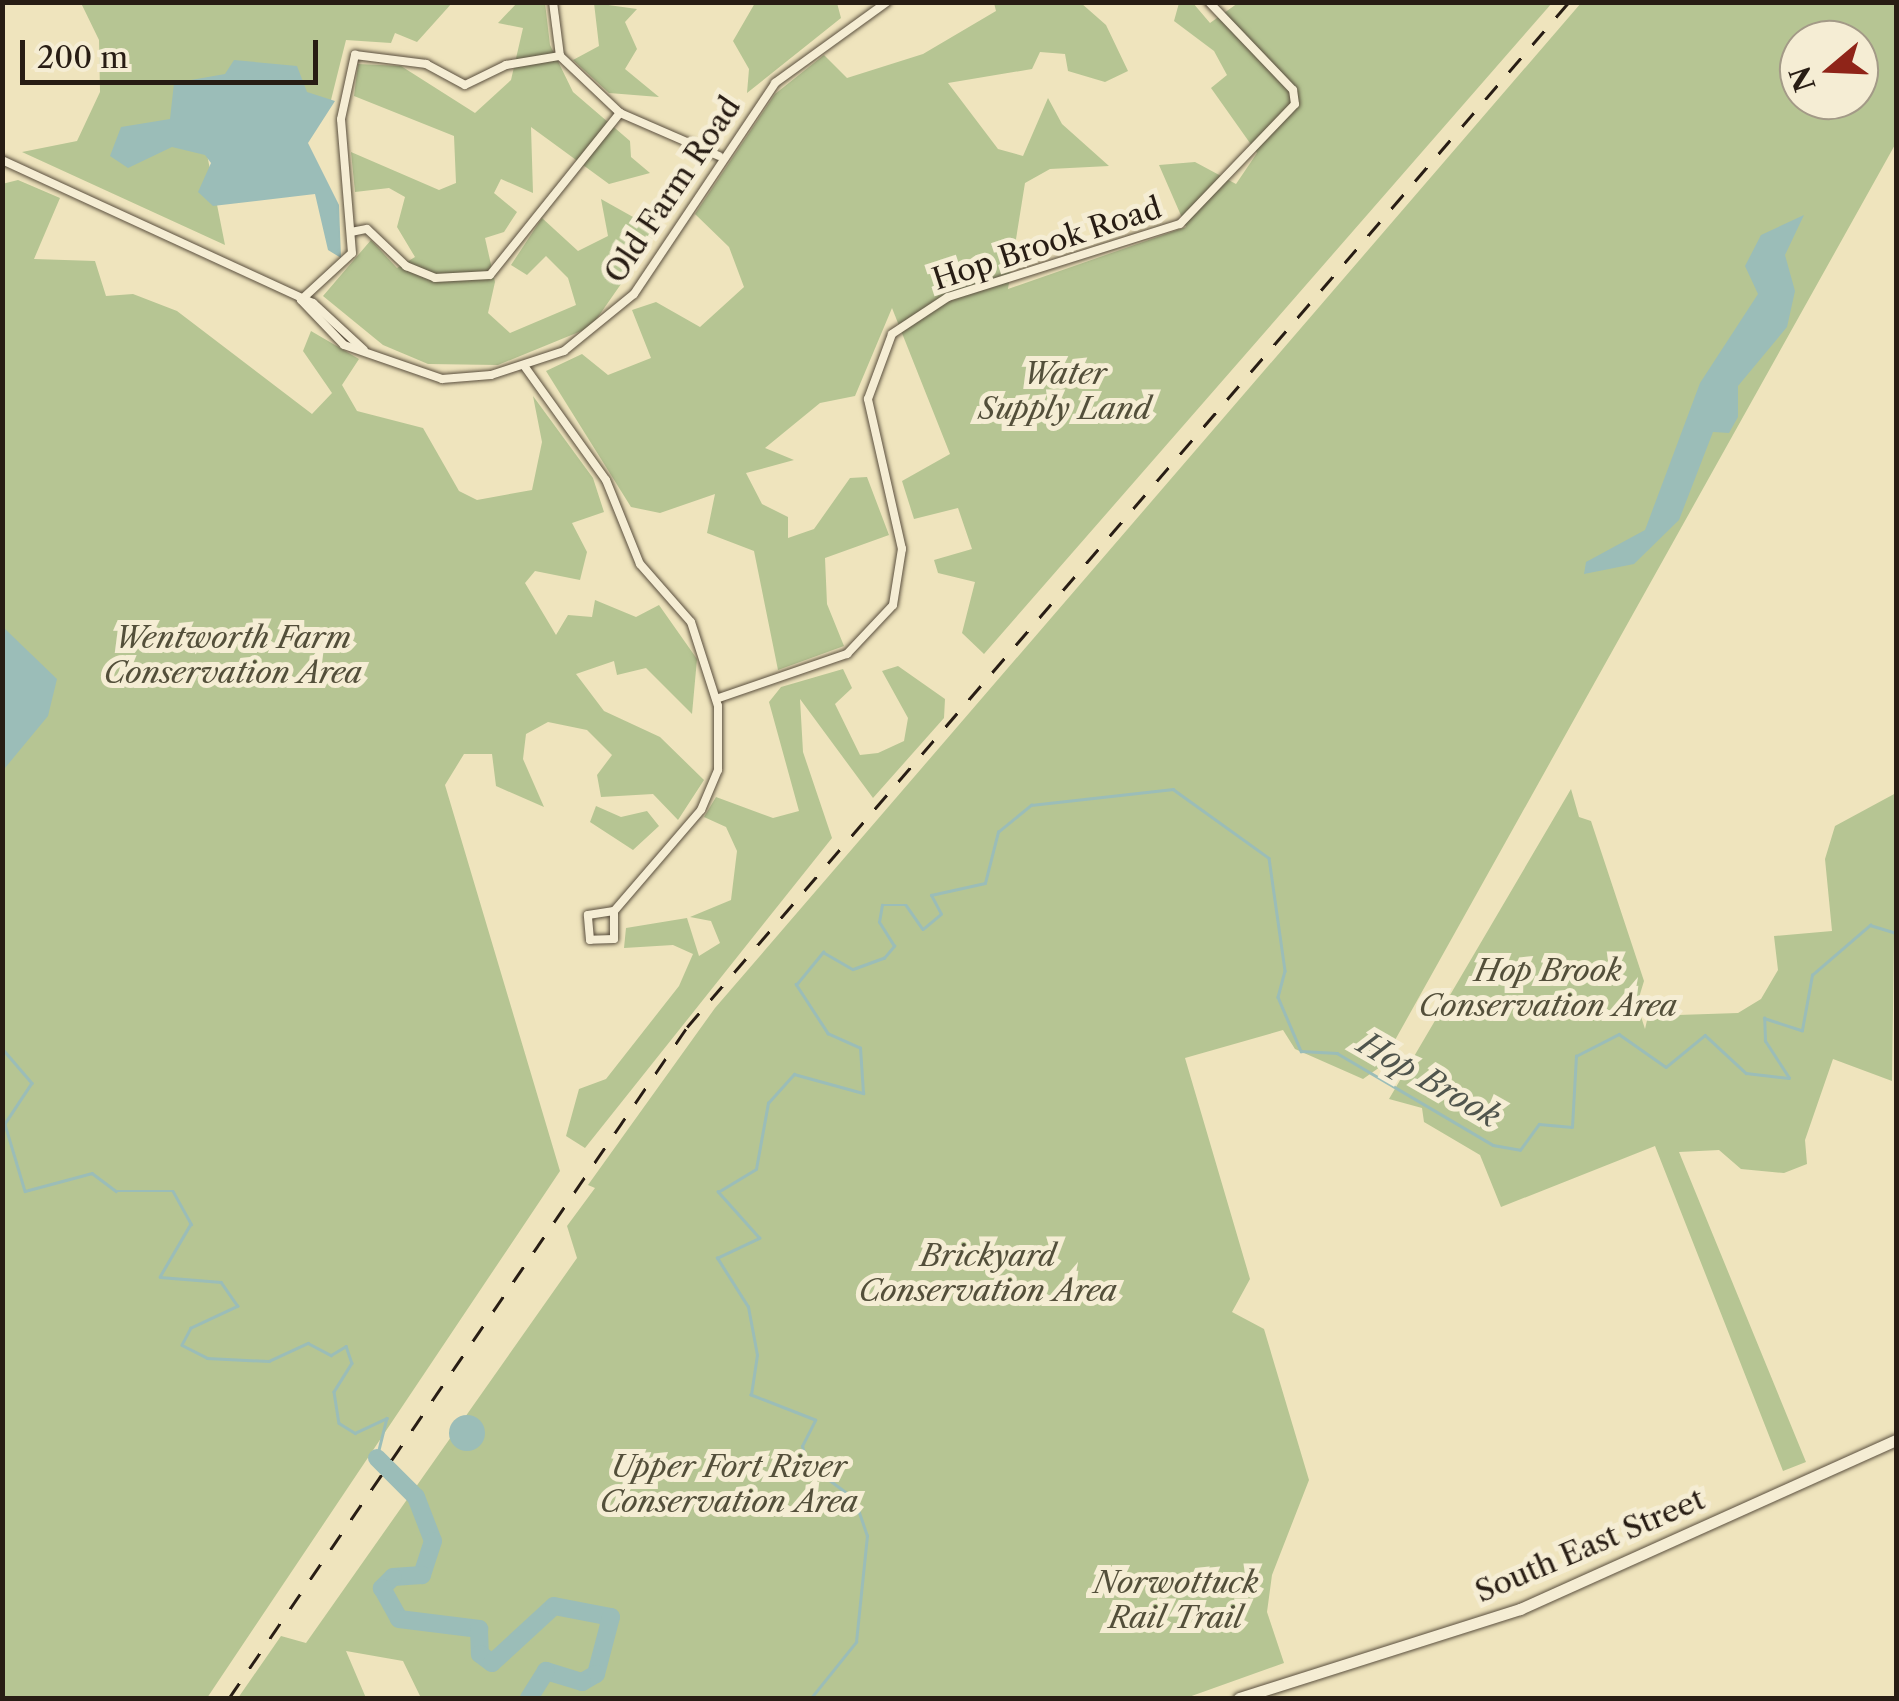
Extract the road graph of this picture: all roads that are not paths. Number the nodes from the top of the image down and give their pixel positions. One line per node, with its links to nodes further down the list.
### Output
1 (554, 2): 4 (street)
2 (886, 2): 6 (street, Old Farm Road)
3 (1209, 2): 12 (street, Hop Brook Road)
4 (560, 56): 5 (street); 8 (street)
5 (620, 113): 6 (street); 8 (street)
6 (719, 156): 11 (street, Old Farm Road)
7 (2, 160): 9 (street, Old Farm Road)
8 (351, 232): 9 (street)
9 (300, 300): 10 (street, Old Farm Road); 10 (street, Old Farm Road)
10 (368, 353): 11 (street, Old Farm Road)
11 (526, 367): 12 (street)
12 (716, 699): 13 (street)
13 (614, 911): 13 (street)
14 (1896, 1440): 15 (main road, South East Street)
15 (1239, 1698)

